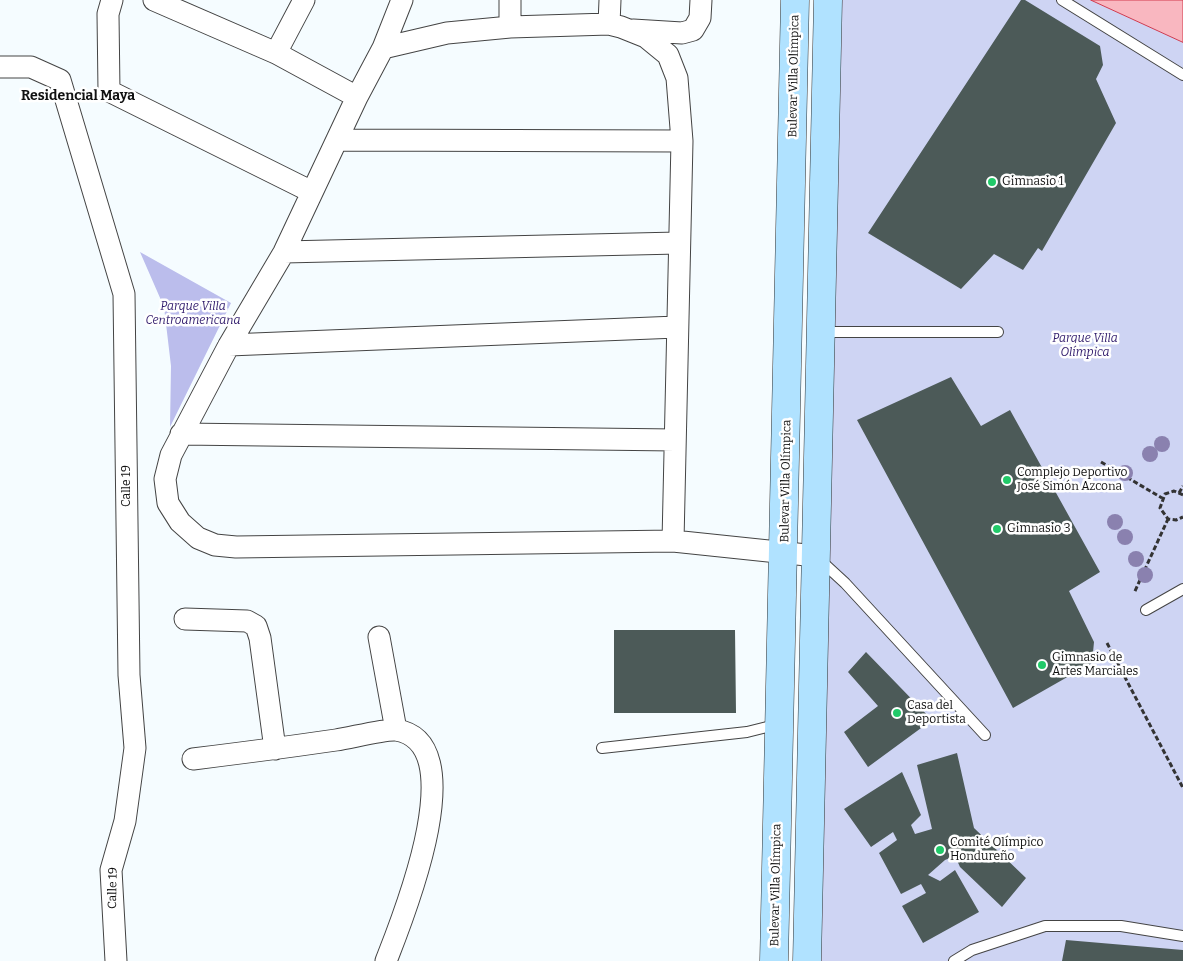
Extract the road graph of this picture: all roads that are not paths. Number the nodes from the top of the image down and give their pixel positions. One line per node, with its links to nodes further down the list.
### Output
1 (112, 0): 22 (street)
2 (154, 0): 11 (street)
3 (304, 0): 16 (street)
4 (402, 0): 15 (street)
5 (510, 0): 13 (street)
6 (610, 0): 12 (street)
7 (701, 0): 14 (street)
8 (795, 0): 32 (main road, Bulevar Villa Olímpica)
9 (828, 0): 26 (main road)
10 (1062, 0): 18 (lane)
11 (194, 8): 16 (street)
12 (609, 24): 13 (street); 14 (street)
13 (510, 27): 15 (street)
14 (630, 30): 21 (street)
15 (383, 48): 19 (street)
16 (276, 53): 19 (street)
17 (0, 67): 45 (street, Calle 19)
18 (1183, 75)
19 (357, 97): 20 (street)
20 (338, 140): 21 (street); 22 (street)
21 (682, 141): 23 (street)
22 (312, 192): 24 (street)
23 (678, 243): 24 (street); 25 (street)
24 (284, 252): 28 (street)
25 (677, 327): 28 (street); 30 (street)
26 (821, 332): 27 (lane); 33 (main road)
27 (998, 332)
28 (229, 345): 29 (street)
29 (181, 434): 30 (street); 31 (street)
30 (675, 440): 31 (street)
31 (673, 541): 32 (street)
32 (784, 554): 33 (street); 38 (main road, Bulevar Villa Olímpica)
33 (816, 556): 40 (lane); 48 (main road)
34 (1183, 589): 35 (lane)
35 (1146, 610)
36 (185, 619): 42 (street)
37 (379, 638): 39 (street)
38 (780, 723): 41 (lane); 47 (main road, Bulevar Villa Olímpica)
39 (396, 730): 42 (street); 46 (street)
40 (985, 736)
41 (602, 748)
42 (275, 750): 43 (street)
43 (193, 758)
44 (1183, 936): 49 (lane)
45 (116, 961)
46 (386, 961)
47 (774, 961)
48 (807, 961)
49 (954, 961)

